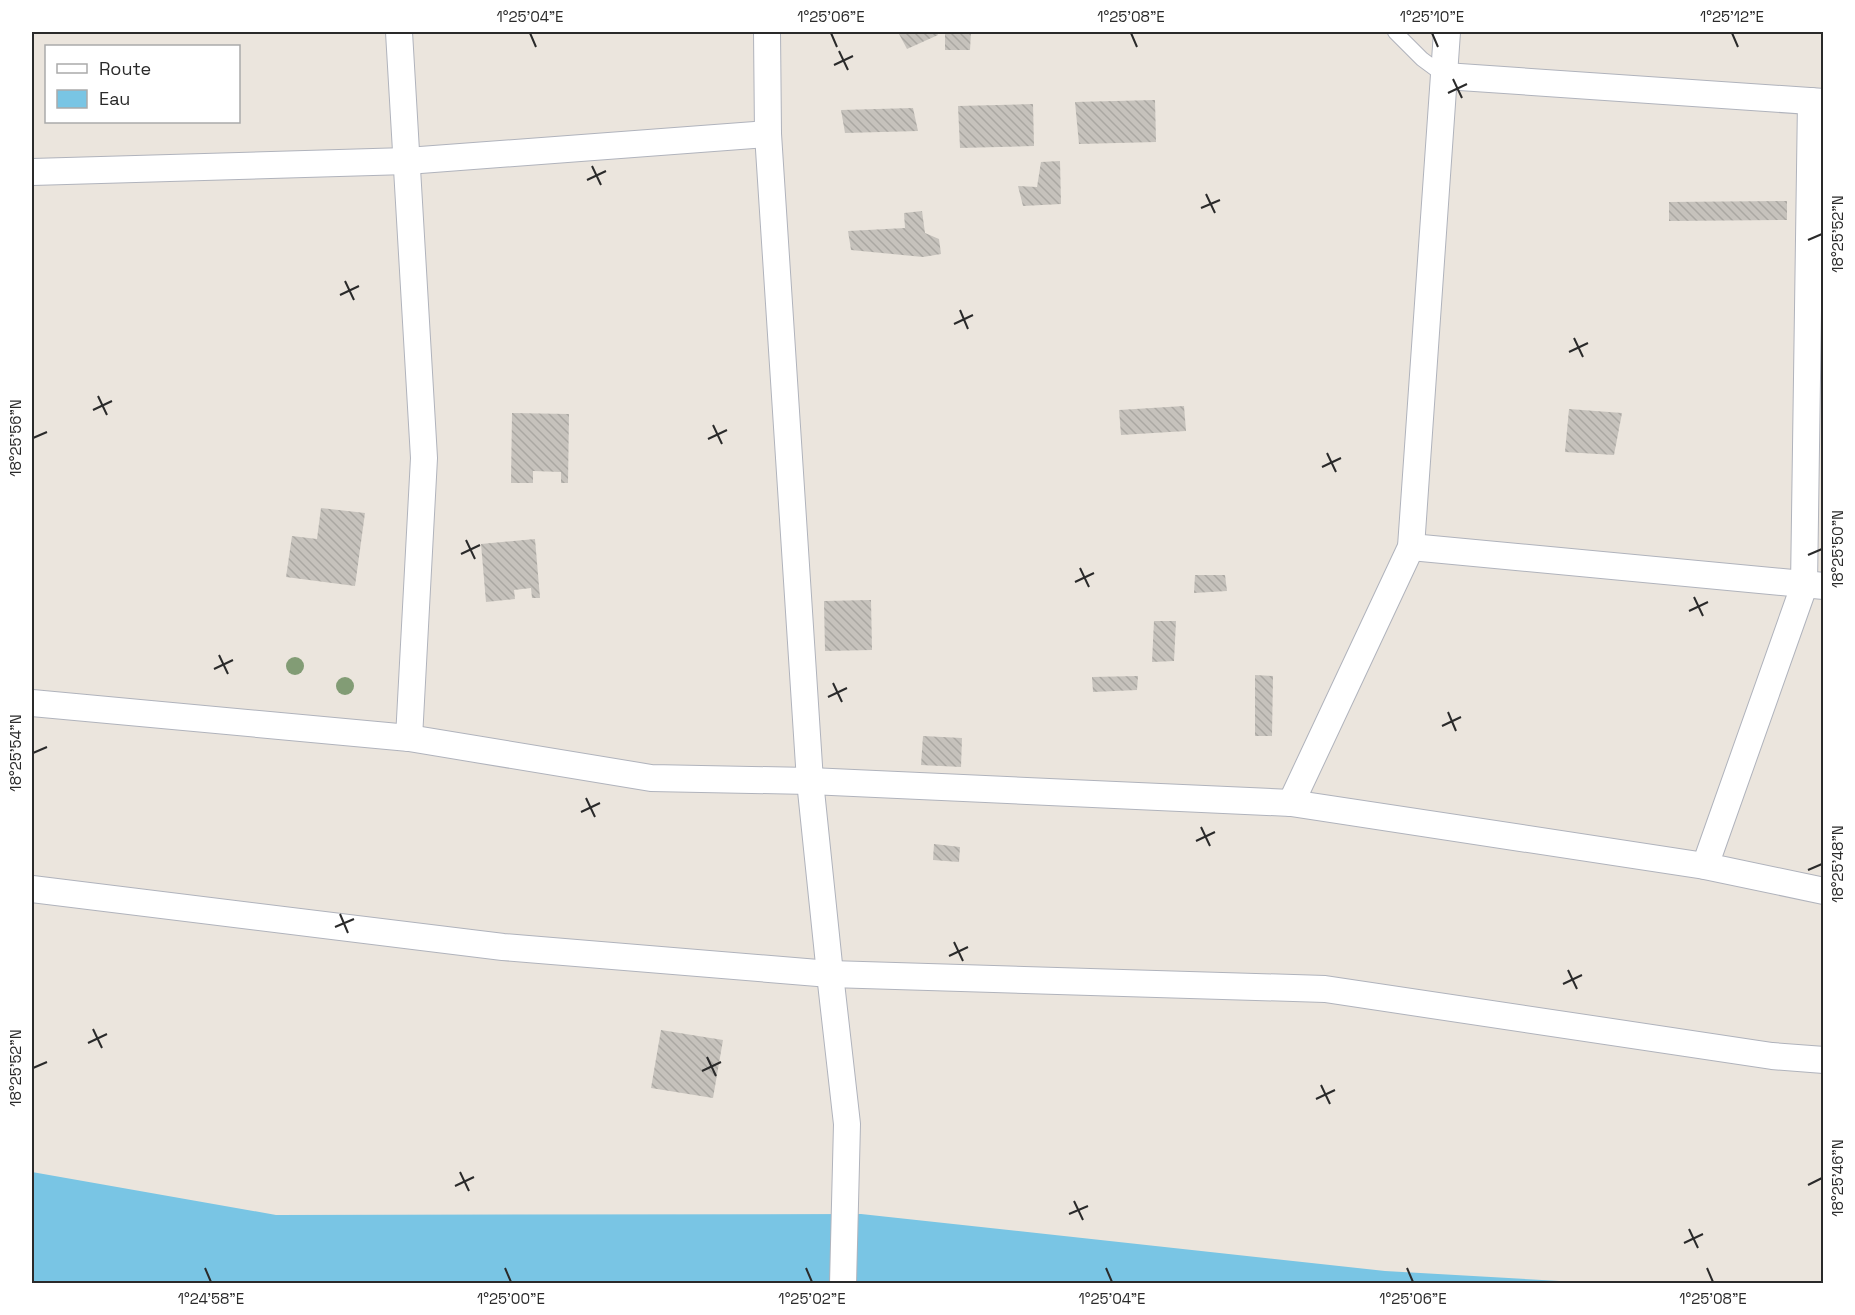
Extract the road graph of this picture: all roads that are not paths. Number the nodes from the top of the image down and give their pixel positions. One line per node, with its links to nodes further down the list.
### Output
1 (399, 32): 8 (street)
2 (767, 32): 7 (street)
3 (1395, 32): 5 (lane)
4 (1447, 32): 5 (street)
5 (1445, 76): 6 (street); 10 (street)
6 (1817, 102): 11 (street)
7 (768, 134): 8 (street); 14 (street)
8 (407, 161): 9 (street); 13 (street)
9 (32, 172)
10 (1412, 547): 11 (street); 15 (street)
11 (1814, 586): 16 (street)
12 (32, 703): 13 (street)
13 (409, 738): 14 (street)
14 (810, 781): 15 (street); 19 (street)
15 (1291, 803): 16 (street)
16 (1705, 866): 18 (street)
17 (32, 889): 19 (street)
18 (1824, 891)
19 (830, 974): 20 (street); 21 (street)
20 (1824, 1060)
21 (843, 1284)

